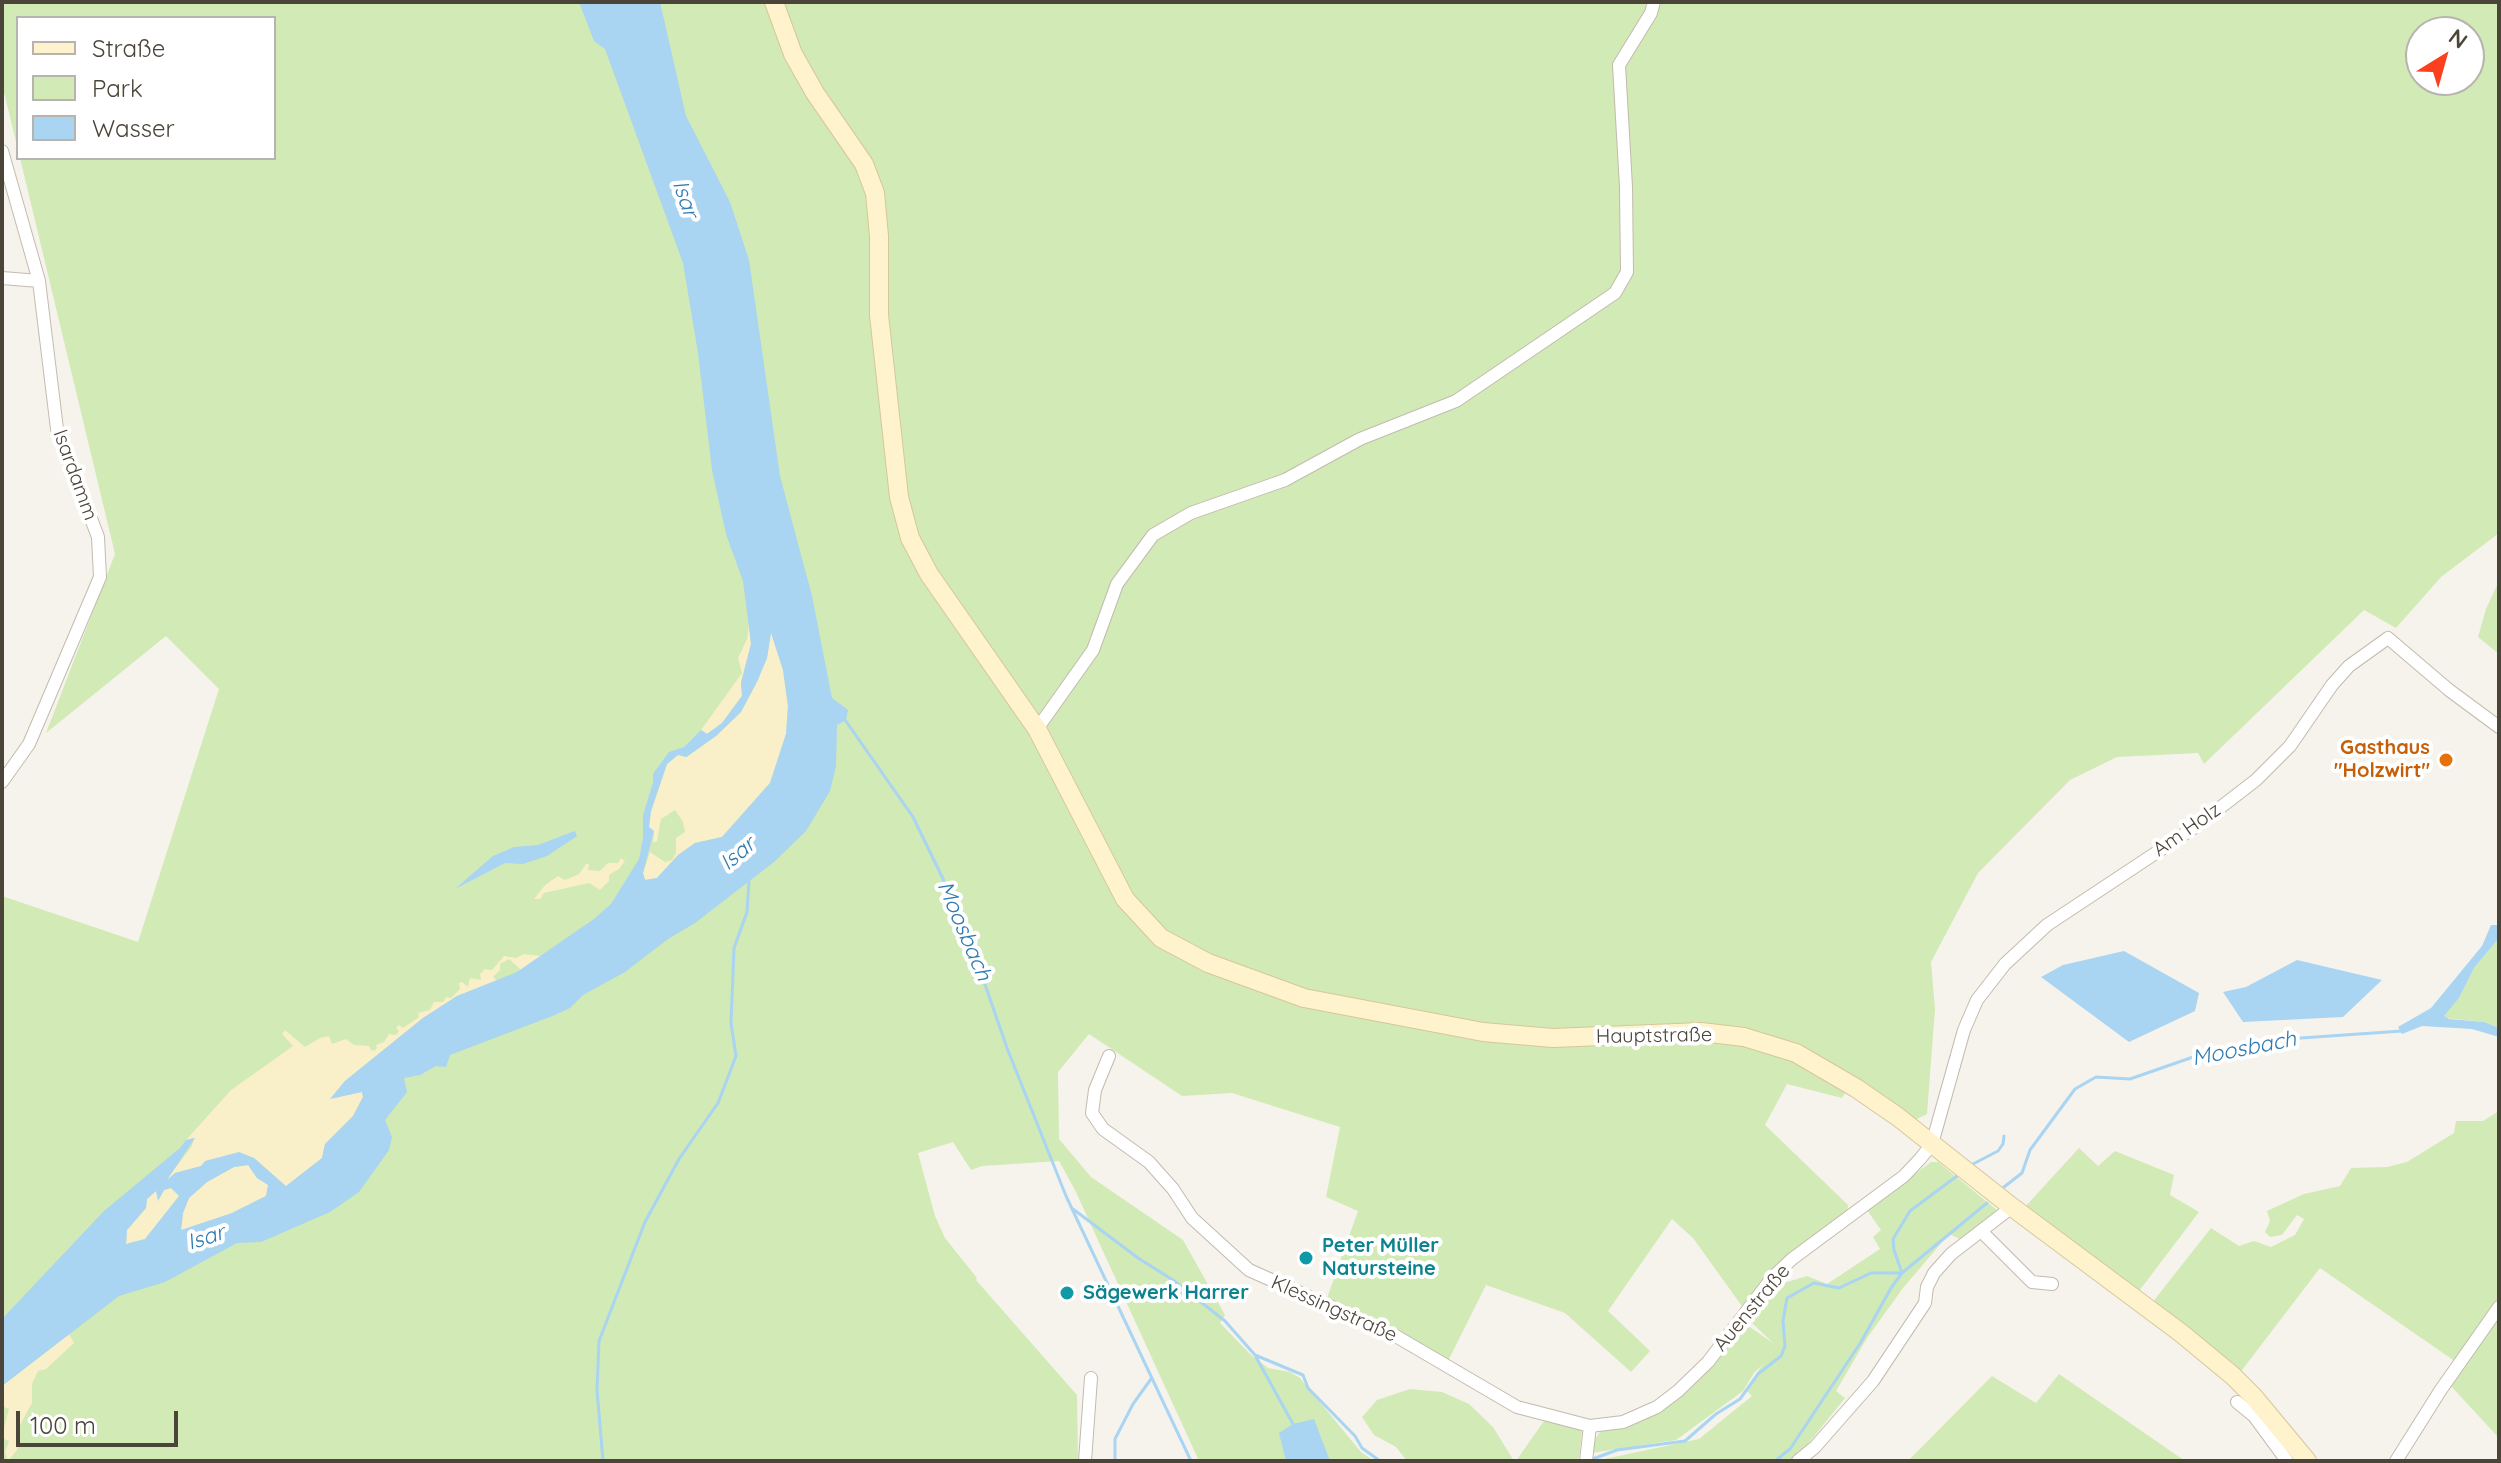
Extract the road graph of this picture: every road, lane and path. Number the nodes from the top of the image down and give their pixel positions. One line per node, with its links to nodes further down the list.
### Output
1 (774, 2): 7 (main road, Hauptstraße)
2 (1654, 2): 7 (street)
3 (2, 151): 5 (street, Isardamm)
4 (2, 278): 5 (street)
5 (39, 281): 8 (street, Isardamm)
6 (2499, 727): 10 (street, Am Holz)
7 (1037, 729): 10 (main road, Hauptstraße)
8 (2, 782)
9 (1109, 1056): 17 (street, Klessingstraße)
10 (1932, 1144): 11 (main road, Hauptstraße); 17 (street, Auenstraße)
11 (2012, 1207): 12 (street); 22 (main road, Hauptstraße)
12 (1982, 1232): 13 (street); 20 (street)
13 (2052, 1284)
14 (2499, 1307): 23 (street)
15 (1091, 1378): 19 (street)
16 (2237, 1402): 21 (street)
17 (1590, 1426): 18 (street)
18 (1586, 1457)
19 (1085, 1461)
20 (1798, 1461)
21 (2287, 1461)
22 (2307, 1461)
23 (2396, 1461)

